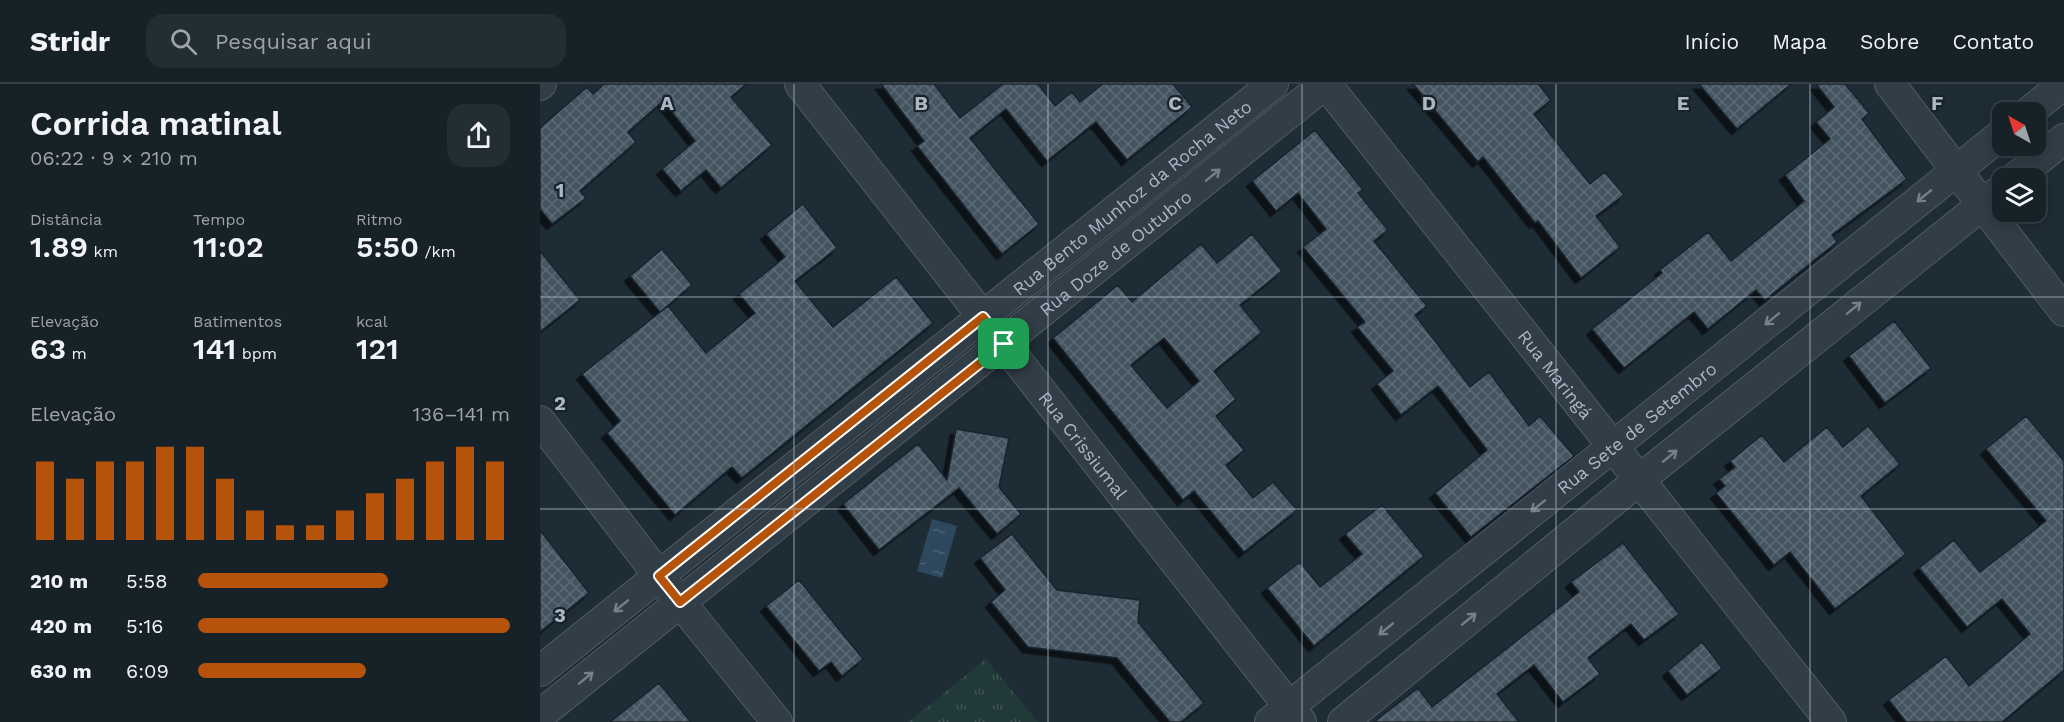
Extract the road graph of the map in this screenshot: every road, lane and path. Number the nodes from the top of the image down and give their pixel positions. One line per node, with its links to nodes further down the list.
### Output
1 (800, 84): 14 (street, Rua Crissiumal)
2 (1273, 84): 14 (street, Rua Bento Munhoz da Rocha Neto)
3 (1326, 84): 15 (street, Rua Doze de Outubro, one-way to 3); 17 (street, Rua Maringá)
4 (1890, 84): 10 (street)
5 (2064, 84): 6 (street)
6 (2042, 102)
7 (2064, 139): 9 (street)
8 (1992, 142): 10 (street, Rua Sete de Setembro)
9 (2028, 168)
10 (1956, 171): 11 (street); 17 (street, Rua Sete de Setembro, one-way to 17)
11 (1992, 197): 18 (street, one-way to 11)
12 (2008, 222): 13 (street)
13 (2064, 311)
14 (983, 317): 15 (street, Rua Crissiumal); 19 (street, Rua Bento Munhoz da Rocha Neto)
15 (1004, 344): 20 (street, Rua Doze de Outubro); 23 (street, Rua Crissiumal)
16 (540, 420): 19 (street)
17 (1613, 446): 18 (street, Rua Maringá); 23 (street, Rua Sete de Setembro, one-way to 23)
18 (1639, 480): 25 (street, one-way to 18); 26 (street, Rua Maringá)
19 (659, 576): 20 (street); 21 (street, Rua Bento Munhoz da Rocha Neto, one-way to 21)
20 (680, 602): 22 (street, Rua Doze de Outubro, one-way to 20); 24 (street)
21 (540, 671)
22 (540, 715)
23 (1287, 717)
24 (777, 722)
25 (1343, 722)
26 (1831, 722)

